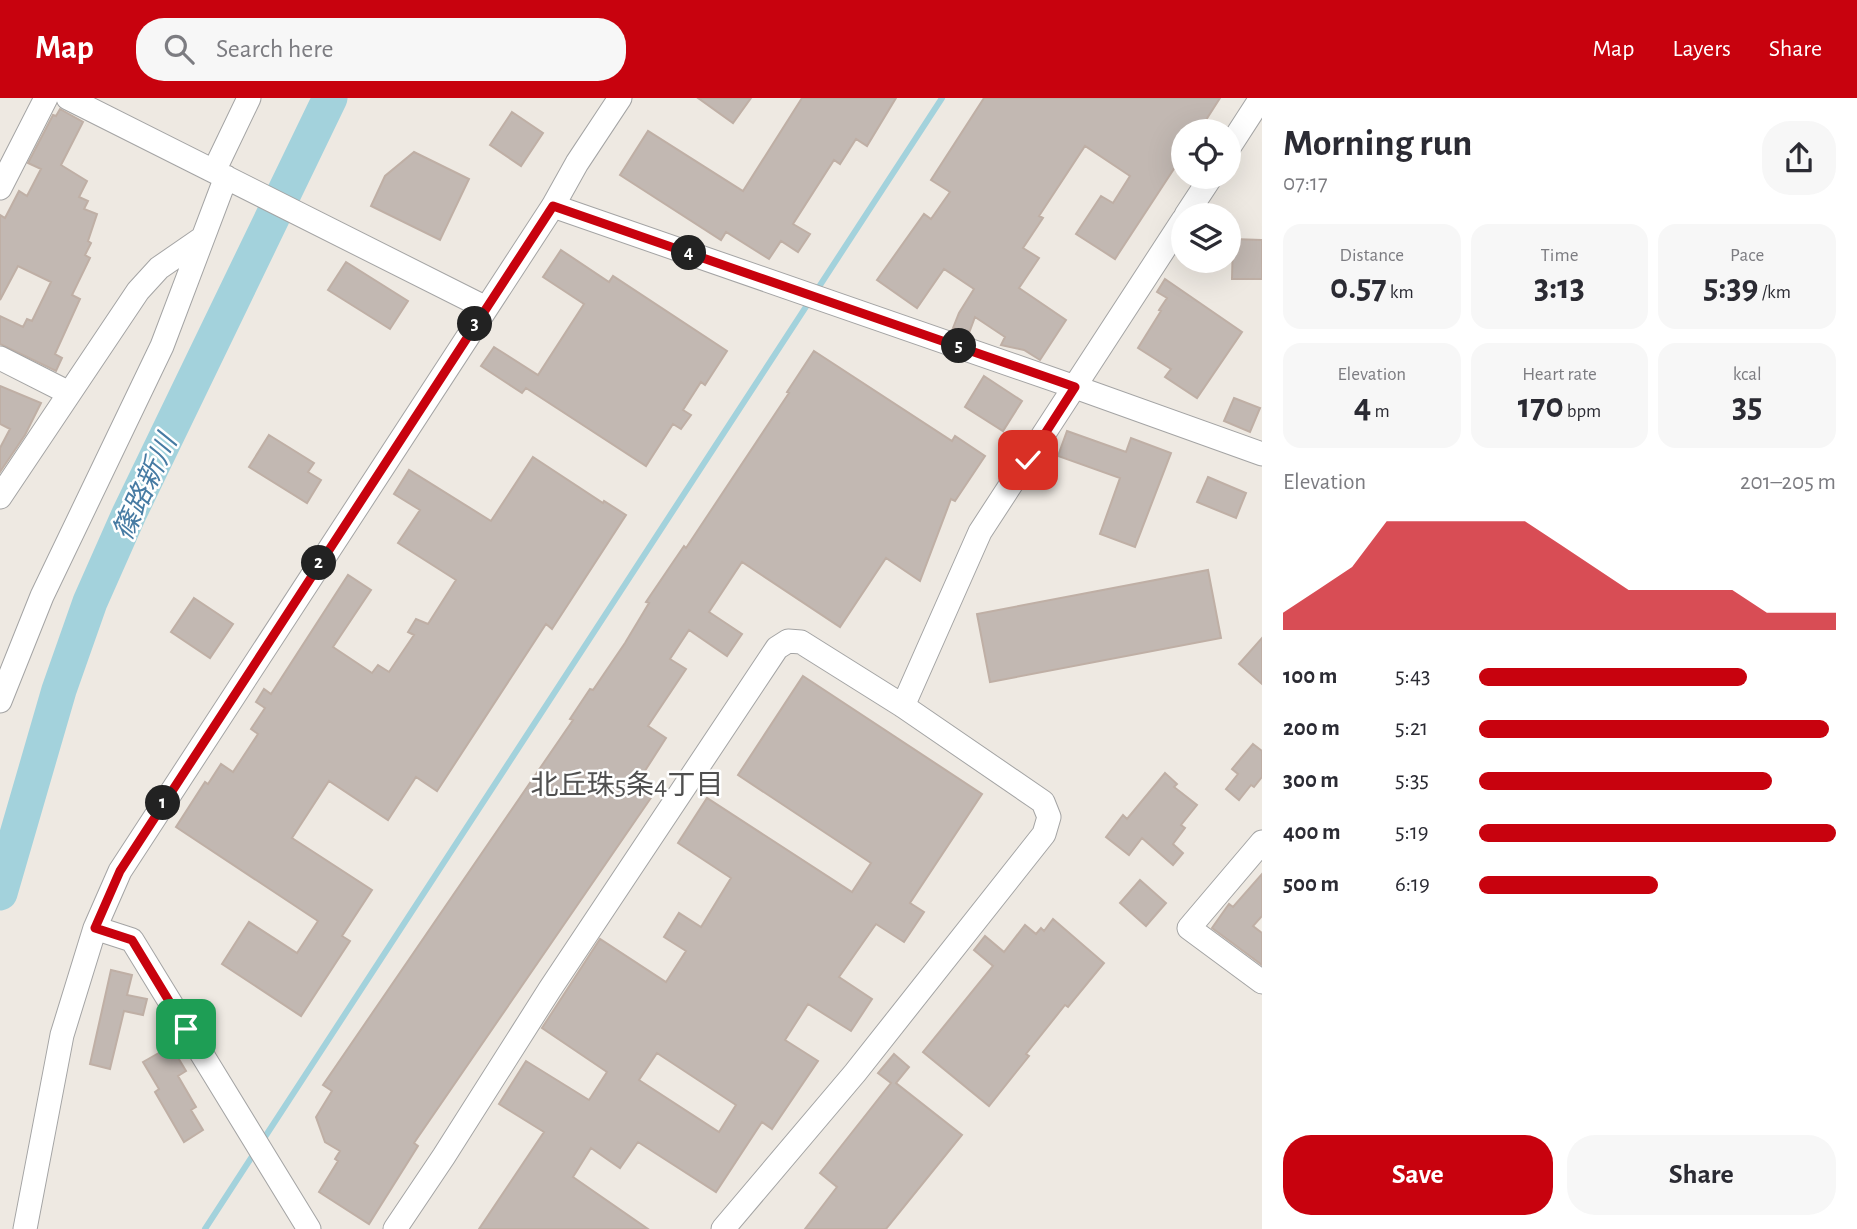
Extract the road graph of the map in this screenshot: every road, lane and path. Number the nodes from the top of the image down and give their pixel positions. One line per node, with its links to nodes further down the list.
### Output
1 (46, 98): 8 (street)
2 (68, 98): 7 (street)
3 (249, 98): 7 (street)
4 (620, 98): 9 (street)
5 (1261, 98): 6 (street)
6 (1241, 129)
7 (227, 177): 11 (street); 12 (street)
8 (0, 188)
9 (553, 206): 12 (street); 14 (street)
10 (1171, 237): 14 (street)
11 (201, 239): 15 (street); 18 (street)
12 (486, 308): 21 (street)
13 (0, 358): 15 (street)
14 (1075, 387): 16 (street); 19 (street)
15 (69, 393): 17 (street)
16 (1262, 454)
17 (0, 497)
18 (0, 701)
19 (903, 706): 25 (street); 26 (street)
20 (1262, 842): 22 (street)
21 (95, 928): 23 (street); 24 (street)
22 (1262, 982)
23 (25, 1229)
24 (309, 1229)
25 (395, 1229)
26 (723, 1229)

